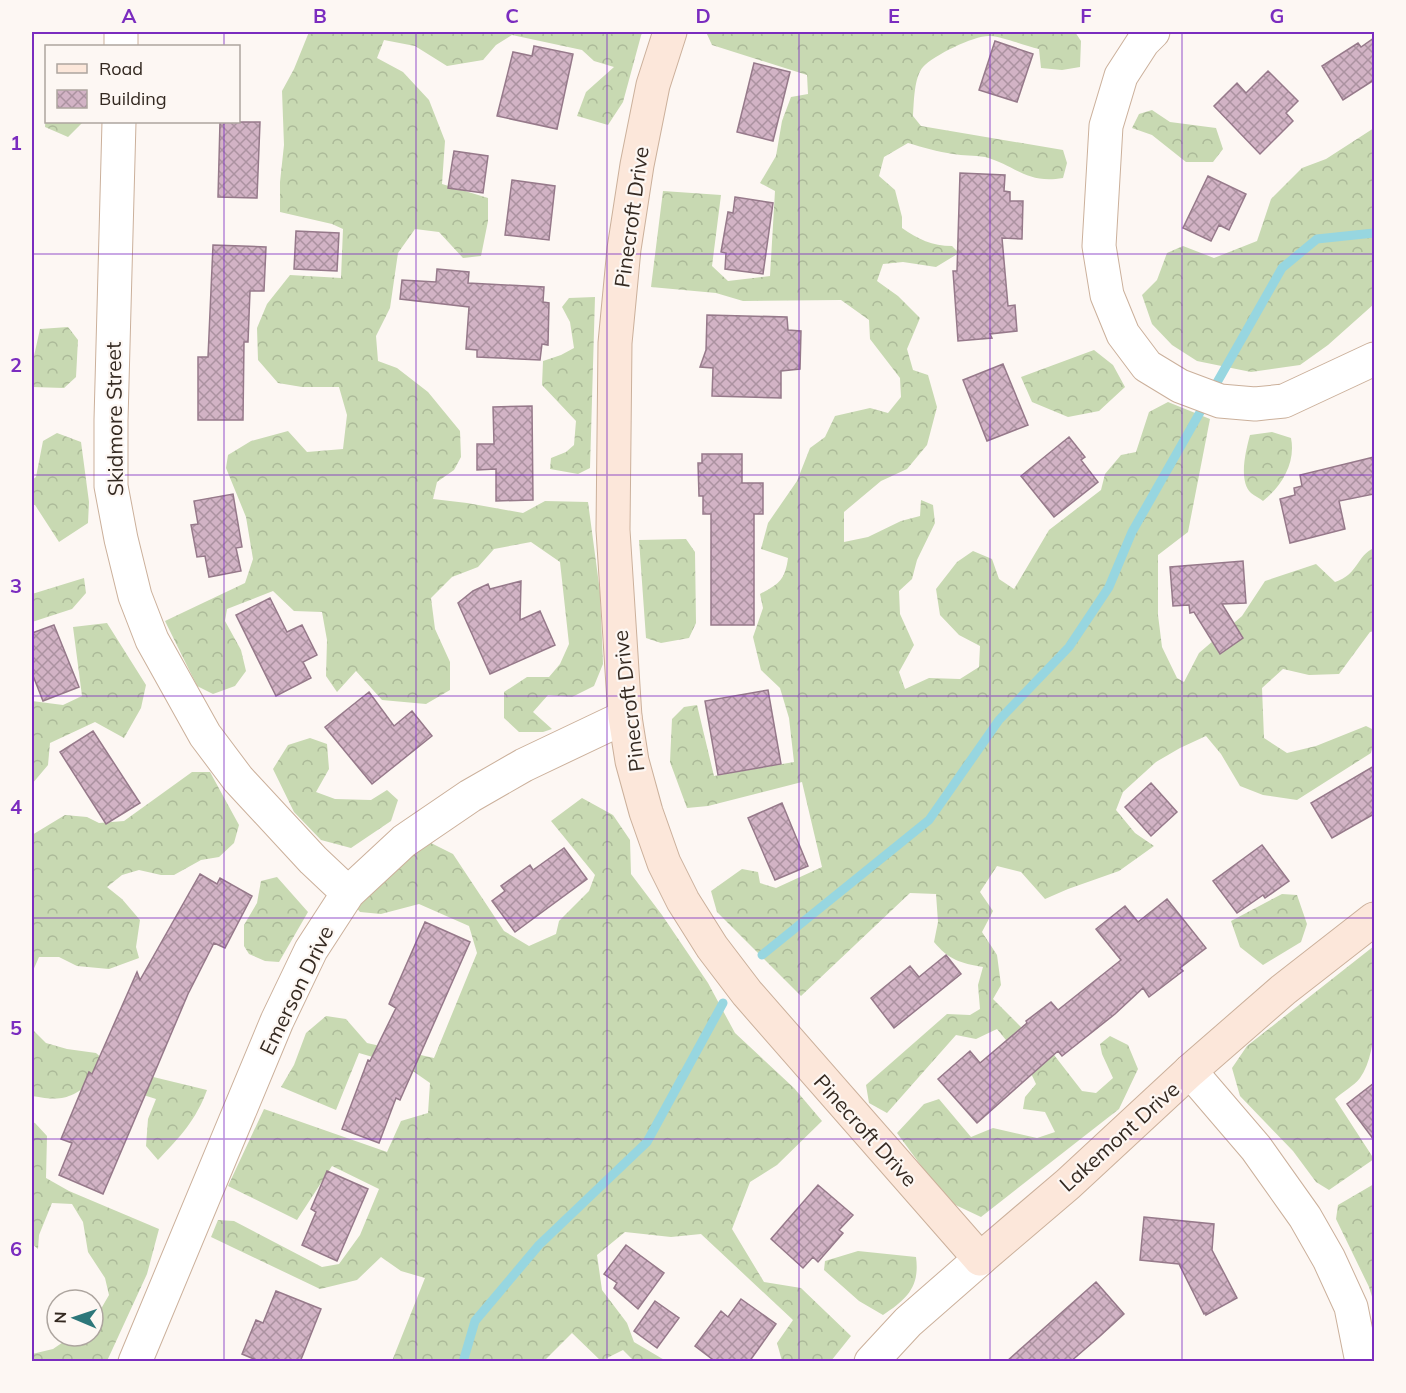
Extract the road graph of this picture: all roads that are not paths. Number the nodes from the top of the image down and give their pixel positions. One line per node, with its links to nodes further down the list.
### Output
1 (670, 32): 5 (street, Pinecroft Drive)
2 (1153, 32): 4 (street)
3 (119, 123): 6 (street, Skidmore Street)
4 (1374, 359)
5 (626, 717): 6 (street, Emerson Drive); 9 (street, Pinecroft Drive)
6 (348, 893): 10 (street, Emerson Drive)
7 (1374, 919): 8 (street, Lakemont Drive)
8 (1190, 1071): 9 (street, Lakemont Drive); 12 (street)
9 (980, 1259): 11 (street, Lakemont Drive)
10 (135, 1362)
11 (871, 1362)
12 (1362, 1362)

